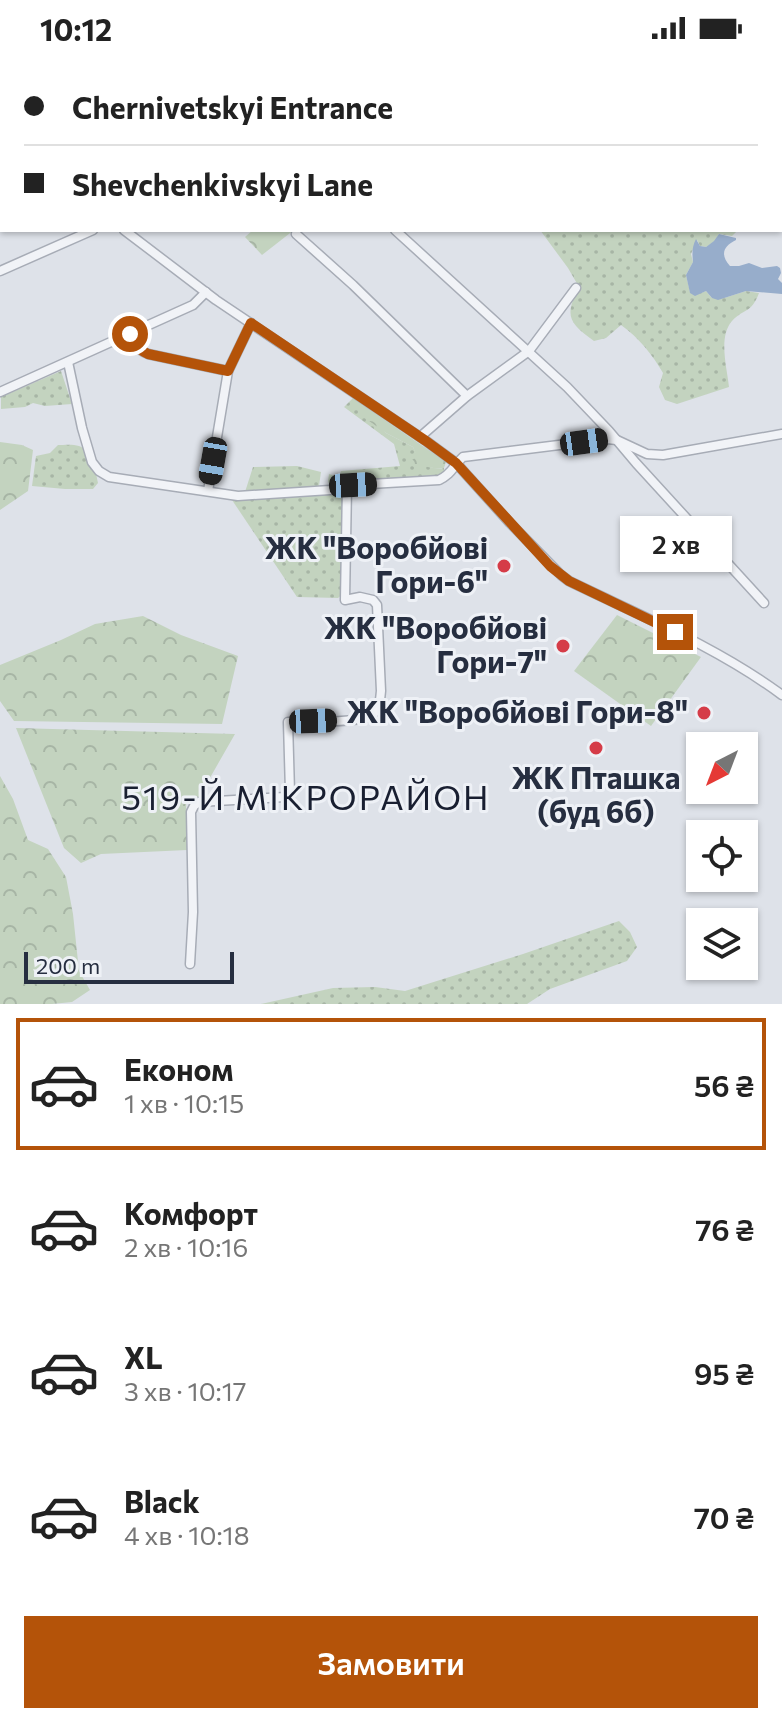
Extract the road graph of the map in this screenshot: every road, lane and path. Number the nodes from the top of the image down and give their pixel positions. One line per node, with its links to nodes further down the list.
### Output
1 (88, 232): 5 (street)
2 (397, 232): 10 (street)
3 (138, 234): 7 (street)
4 (296, 234): 14 (street)
5 (0, 271)
6 (576, 288): 10 (street)
7 (206, 292): 8 (street); 9 (street)
8 (251, 323): 12 (street); 16 (street)
9 (130, 334): 11 (street); 12 (street)
10 (529, 351): 14 (street); 17 (street)
11 (68, 362): 13 (street); 20 (street)
12 (228, 371): 20 (street)
13 (0, 392)
14 (467, 396): 16 (street)
15 (782, 434): 17 (street)
16 (420, 437): 18 (street)
17 (617, 440): 18 (street); 21 (street)
18 (456, 463): 19 (street); 22 (street)
19 (350, 485): 20 (street); 23 (street)
20 (208, 491)
21 (764, 603)
22 (782, 695)
23 (190, 964)

